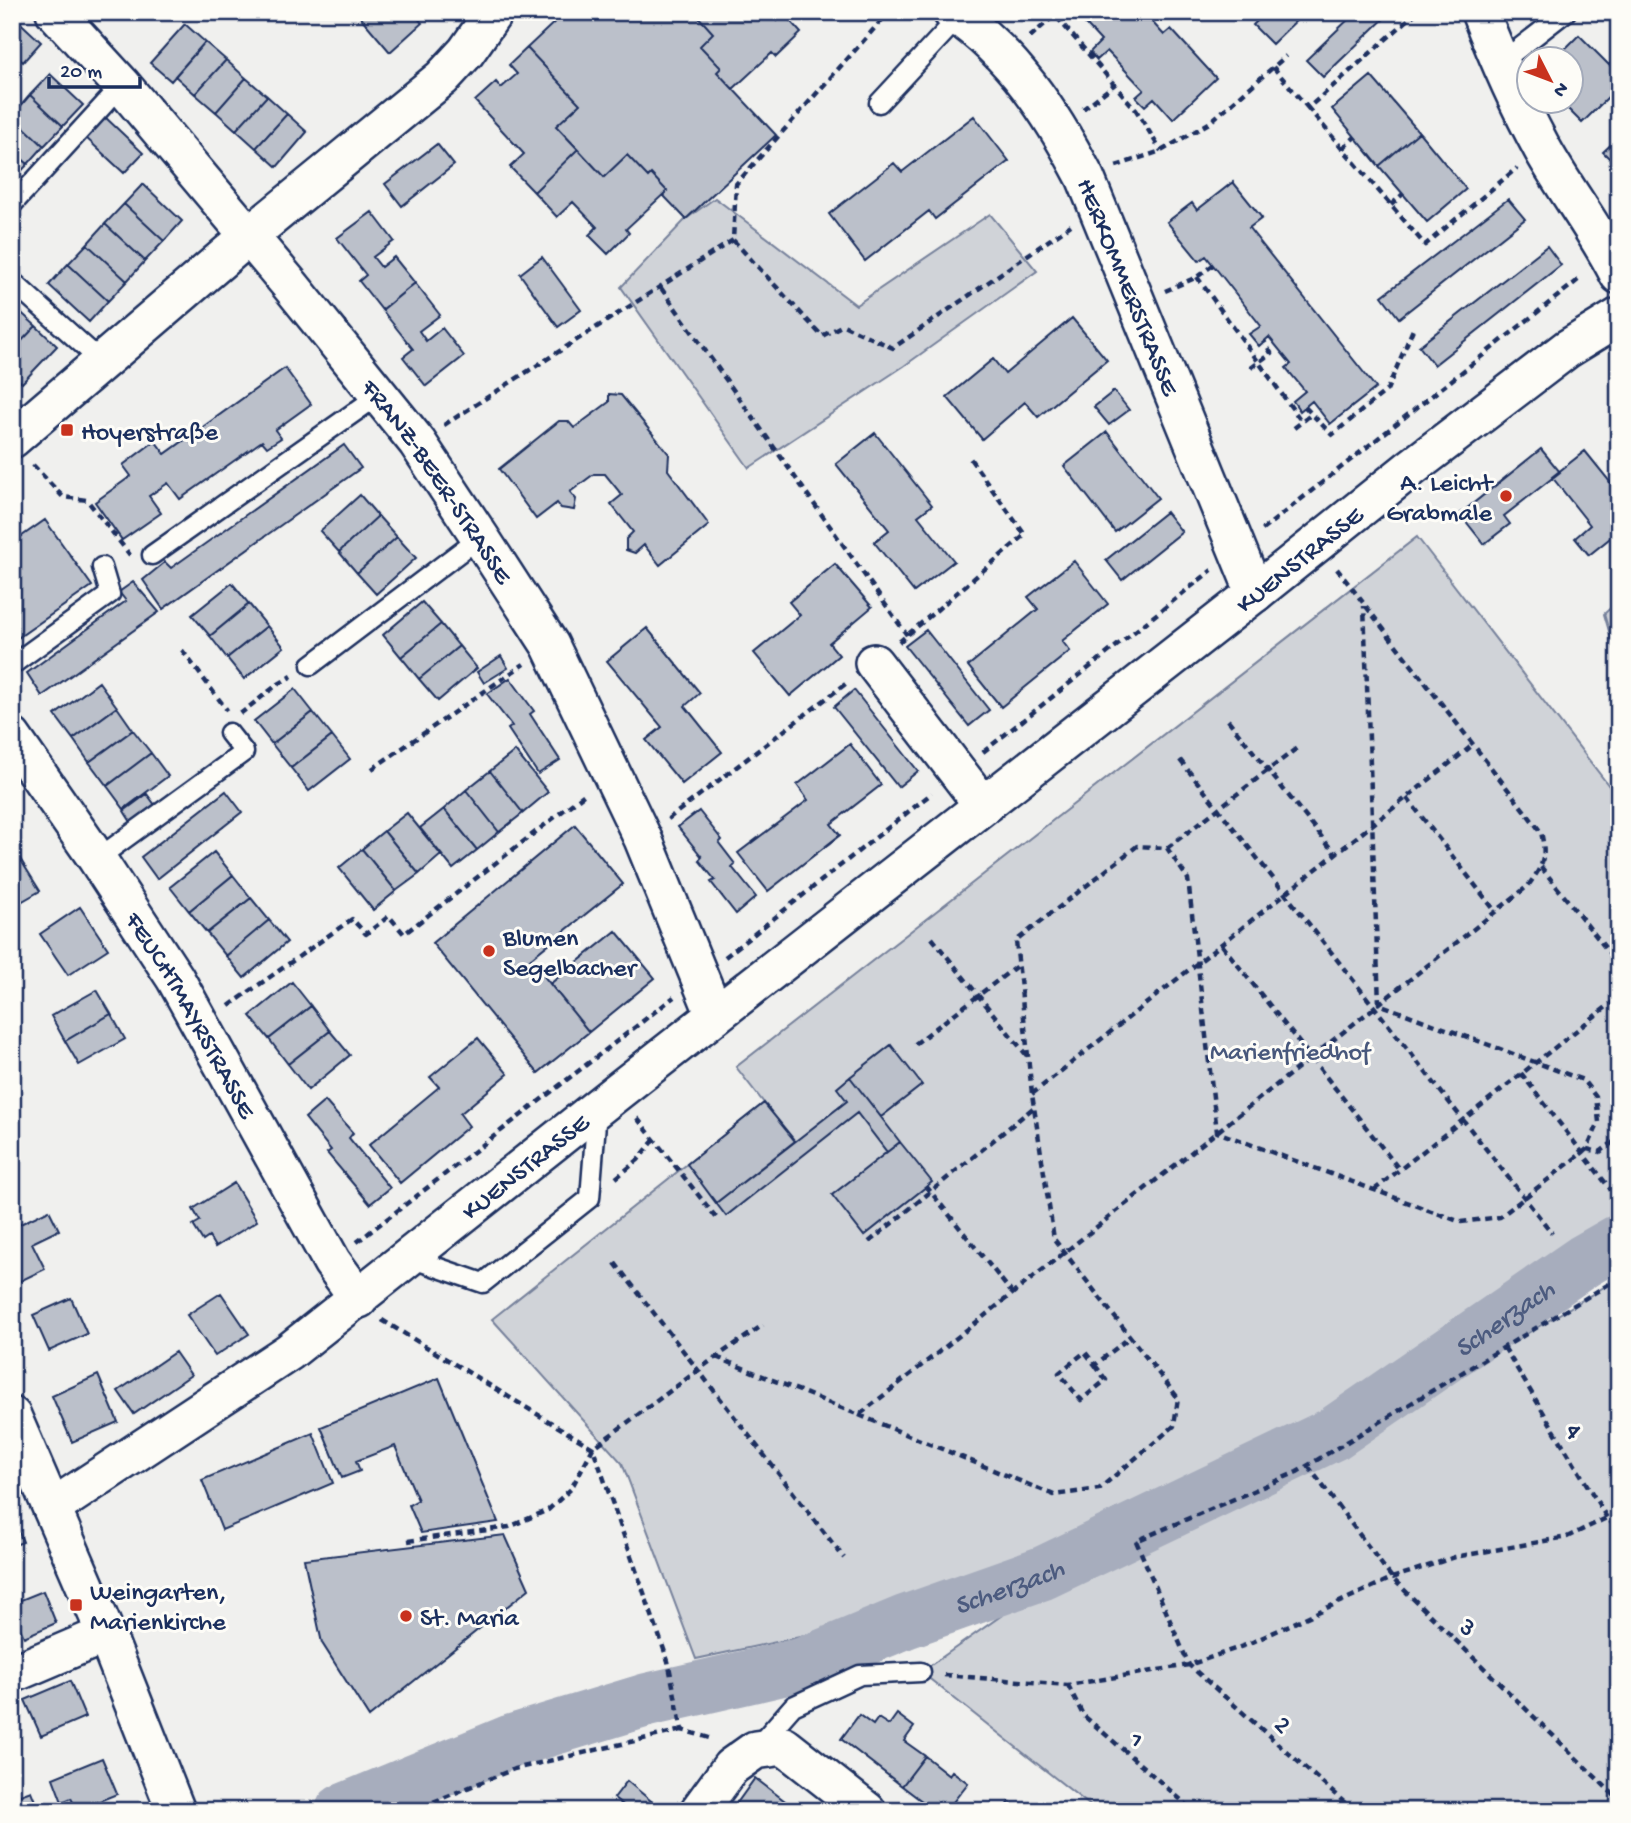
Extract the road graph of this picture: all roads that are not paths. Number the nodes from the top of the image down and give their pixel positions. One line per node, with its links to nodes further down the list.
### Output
1 (55, 12): 7 (street, FRANZ-BEER-STRASSE)
2 (494, 12): 10 (street)
3 (1480, 12): 6 (street)
4 (1566, 12): 6 (lane)
5 (955, 15): 8 (lane); 20 (street, HERKOMMERSTRASSE)
6 (1500, 62): 11 (street)
7 (122, 85): 9 (lane); 10 (street, FRANZ-BEER-STRASSE)
8 (879, 103)
9 (12, 205)
10 (250, 235): 14 (street); 15 (street, FRANZ-BEER-STRASSE)
11 (1619, 275)
12 (12, 281): 14 (lane)
13 (1619, 317): 20 (street, KUENSTRASSE)
14 (103, 363): 16 (street)
15 (379, 395): 17 (street, FRANZ-BEER-STRASSE); 18 (lane)
16 (19, 448)
17 (480, 537): 22 (lane); 28 (street, FRANZ-BEER-STRASSE)
18 (152, 555)
19 (102, 567): 23 (lane)
20 (1255, 593): 26 (street, KUENSTRASSE)
21 (874, 663): 26 (street)
22 (311, 664)
23 (12, 665)
24 (229, 733): 27 (lane)
25 (12, 737): 27 (street, FEUCHTMAYRSTRASSE)
26 (983, 805): 28 (street, KUENSTRASSE)
27 (97, 859): 31 (street, FEUCHTMAYRSTRASSE)
28 (715, 1015): 29 (street, KUENSTRASSE)
29 (597, 1107): 30 (street, KUENSTRASSE); 30 (lane)
30 (410, 1258): 31 (street, KUENSTRASSE)
31 (359, 1299): 33 (street, KUENSTRASSE)
32 (12, 1416): 33 (street)
33 (52, 1508): 34 (street)
34 (106, 1634): 36 (street); 38 (street)
35 (921, 1671): 37 (lane)
36 (12, 1674)
37 (769, 1748): 39 (street); 40 (street)
38 (176, 1811)
39 (699, 1811)
40 (867, 1811)

